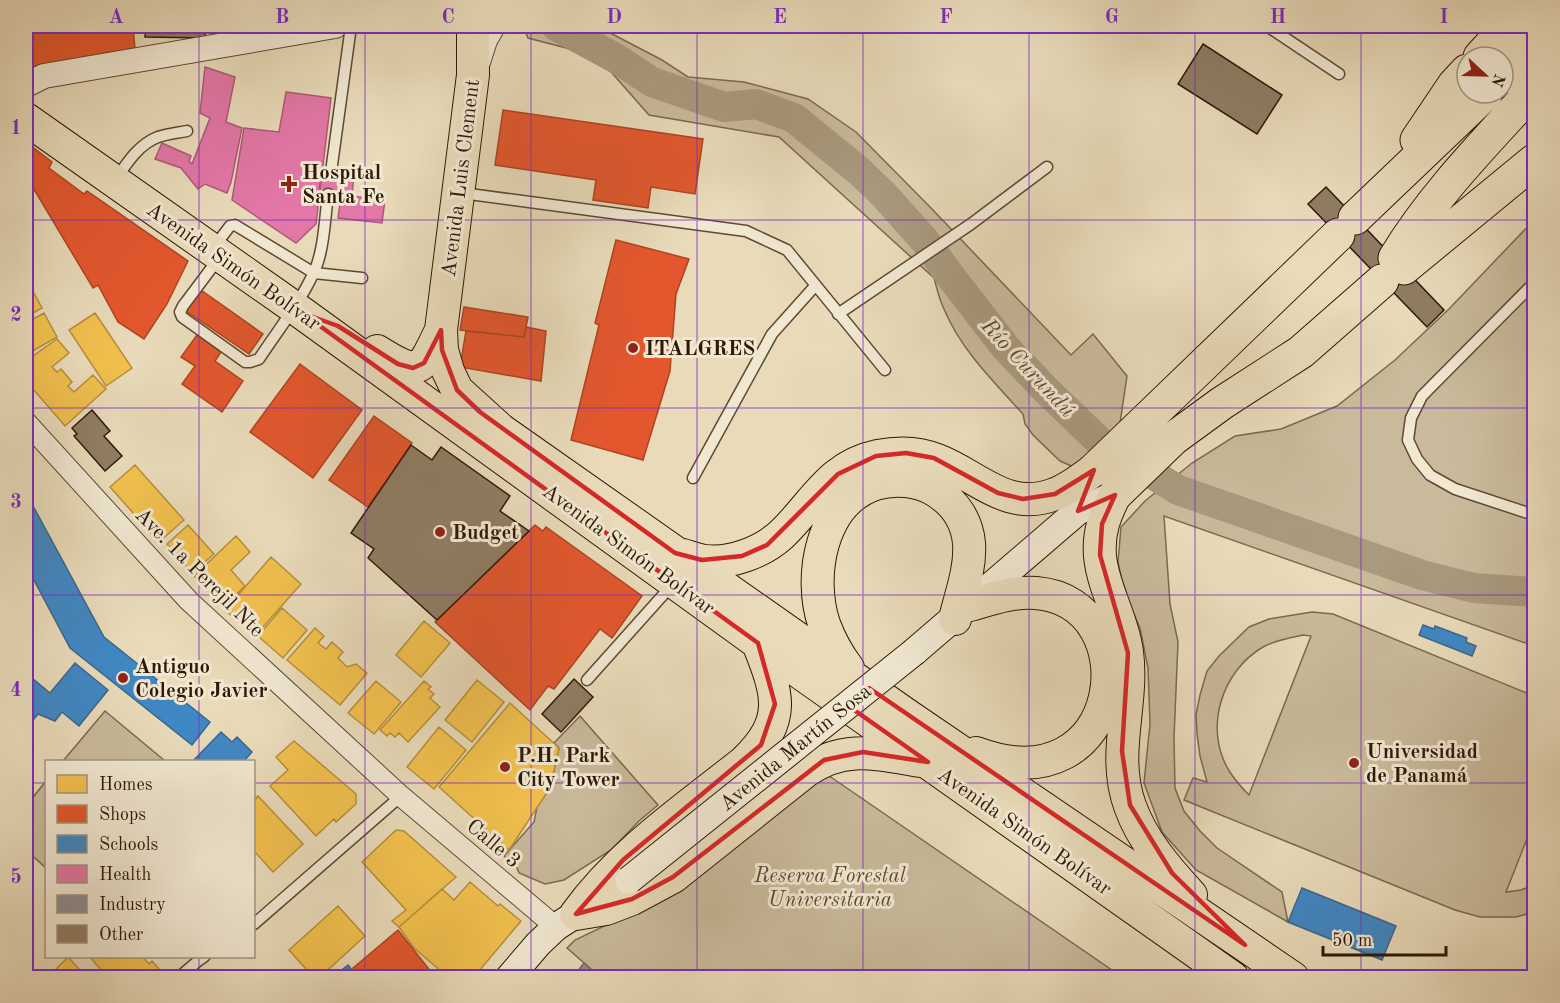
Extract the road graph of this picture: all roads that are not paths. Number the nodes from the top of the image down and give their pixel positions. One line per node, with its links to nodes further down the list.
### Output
1 (334, 26): 12 (street)
2 (351, 26): 20 (lane)
3 (473, 26): 11 (main road, Avenida Luis Clement)
4 (493, 26): 11 (street)
5 (1267, 26): 10 (lane)
6 (1508, 26): 7 (highway)
7 (1491, 45)
8 (1534, 45): 9 (highway)
9 (1515, 65)
10 (1339, 74)
11 (473, 75): 22 (main road, Avenida Luis Clement)
12 (26, 85)
13 (1455, 85): 23 (highway)
14 (1534, 89): 26 (highway)
15 (1473, 105): 23 (highway)
16 (26, 119): 21 (main road, Avenida Simón Bolívar)
17 (187, 131): 21 (lane)
18 (1534, 161): 26 (highway)
19 (1047, 167): 32 (lane)
20 (331, 172)
21 (114, 182): 25 (main road, Avenida Simón Bolívar)
22 (459, 192): 30 (lane); 33 (main road, Avenida Luis Clement)
23 (1381, 193): 36 (highway)
24 (328, 194): 27 (lane)
25 (216, 253): 27 (lane); 31 (main road, Avenida Simón Bolívar); 31 (lane)
26 (1394, 269): 38 (highway)
27 (314, 273): 28 (lane); 31 (lane)
28 (362, 278)
29 (1534, 283): 40 (lane)
30 (815, 286): 32 (lane); 37 (lane)
31 (298, 311): 33 (main road); 41 (main road, Avenida Simón Bolívar)
32 (838, 314): 34 (lane)
33 (441, 330): 41 (main road, Avenida Simón Bolívar)
34 (885, 370)
35 (26, 422): 47 (street, Ave. 1a Perejil Nte)
36 (1095, 468): 39 (main road, Avenida Martín Sosa); 41 (main road)
37 (693, 478)
38 (1118, 493): 39 (main road, Avenida Martín Sosa); 50 (main road)
39 (1078, 511): 42 (main road, Avenida Martín Sosa)
40 (1534, 515)
41 (675, 568): 43 (main road, Avenida Simón Bolívar); 44 (lane); 45 (main road, Avenida Simón Bolívar)
42 (962, 612): 45 (main road); 46 (main road); 48 (main road, Avenida Martín Sosa, bridge)
43 (758, 642): 46 (main road, Avenida Simón Bolívar); 48 (main road)
44 (587, 680)
45 (858, 680): 46 (main road, Avenida Simón Bolívar)
46 (938, 752): 48 (main road); 50 (main road, Avenida Simón Bolívar); 54 (main road, Avenida Simón Bolívar)
47 (401, 796): 48 (street, Calle 3); 49 (lane)
48 (566, 921): 53 (main road, Avenida Martín Sosa)
49 (255, 923)
50 (1245, 945): 55 (main road, Avenida Simón Bolívar)
51 (203, 958): 52 (lane)
52 (178, 978)
53 (509, 978)
54 (1233, 978)
55 (1293, 978)

